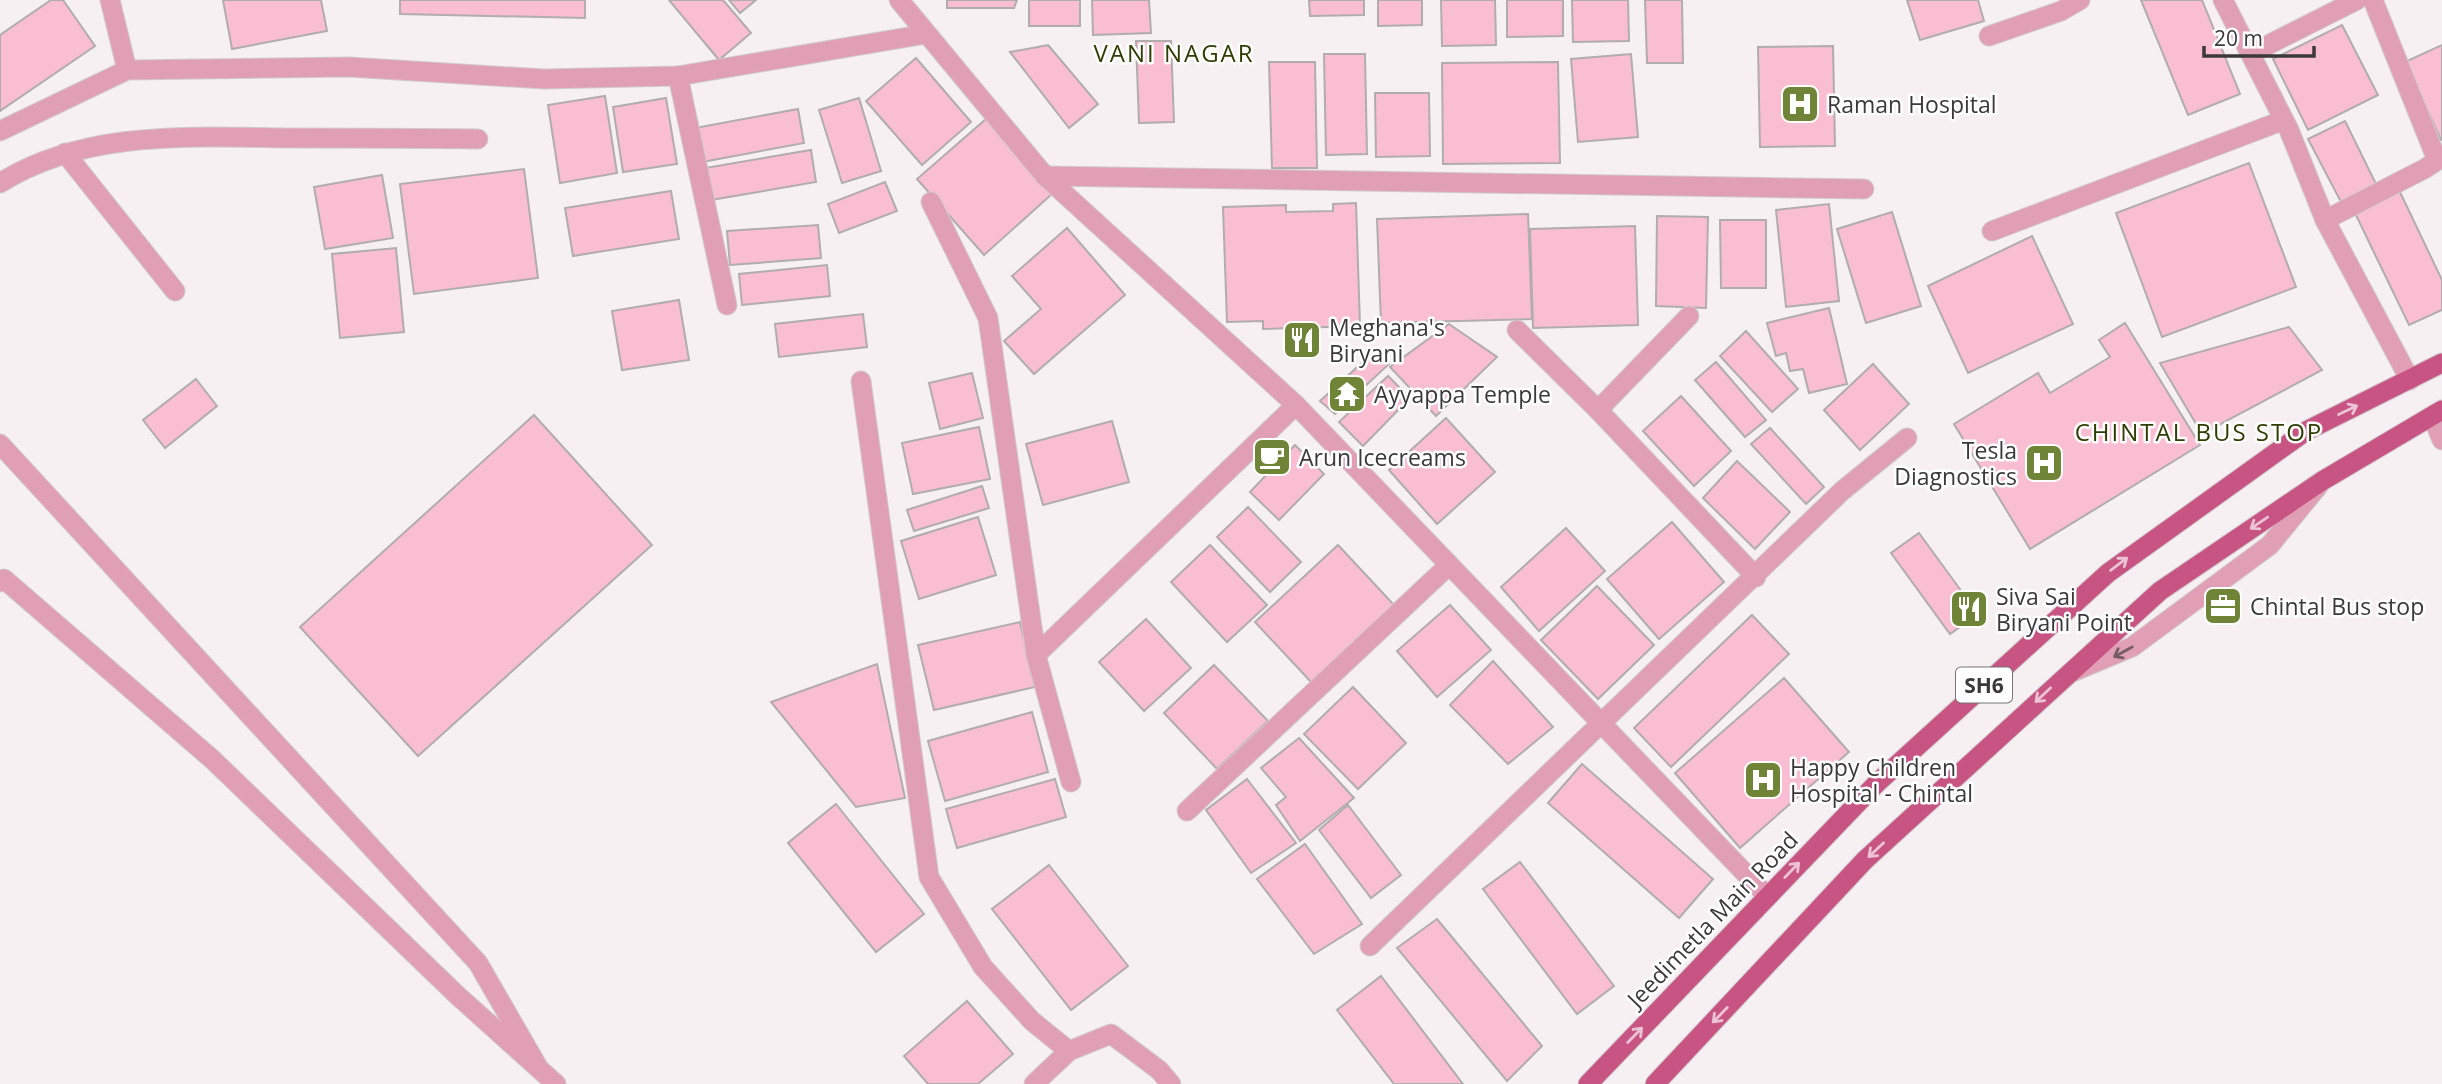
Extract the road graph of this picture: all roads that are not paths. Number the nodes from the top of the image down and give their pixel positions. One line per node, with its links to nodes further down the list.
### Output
1 (110, 0): 10 (street)
2 (899, 0): 7 (street)
3 (2080, 0): 8 (street)
4 (2223, 0): 9 (street)
5 (2357, 0): 9 (street)
6 (2373, 0): 16 (street)
7 (926, 34): 11 (street); 17 (street)
8 (1989, 36)
9 (2252, 53): 12 (street)
10 (127, 70): 11 (street); 13 (street)
11 (678, 76): 24 (street)
12 (2284, 120): 21 (street); 22 (street)
13 (0, 131)
14 (478, 139): 15 (street)
15 (65, 153): 18 (street); 23 (street)
16 (2439, 158): 21 (street)
17 (1045, 176): 19 (street); 30 (street)
18 (0, 184)
19 (1864, 189)
20 (932, 202): 40 (street)
21 (2325, 220): 28 (street)
22 (1992, 230)
23 (175, 290)
24 (727, 305)
25 (1689, 316): 31 (street)
26 (1517, 330): 31 (street)
27 (2442, 363): 28 (main road, Jeedimetla Main Road / SH6)
28 (2410, 380): 45 (main road, Jeedimetla Main Road / SH6, one-way to 28)
29 (861, 381): 47 (street)
30 (1296, 405): 37 (street); 40 (street)
31 (1598, 410): 38 (street)
32 (2437, 413): 34 (street); 36 (main road, SH6)
33 (1907, 438): 38 (street)
34 (2442, 440)
35 (0, 444): 48 (street)
36 (2322, 481): 41 (main road, SH6, one-way to 41); 41 (street, one-way to 41)
37 (1448, 566): 42 (street); 44 (street)
38 (1756, 577): 42 (street)
39 (0, 582): 48 (street)
40 (1036, 655): 43 (street)
41 (2065, 675): 53 (main road, SH6, one-way to 53)
42 (1601, 725): 45 (street); 46 (street)
43 (1071, 782)
44 (1187, 811)
45 (1767, 896): 52 (main road, Jeedimetla Main Road / SH6, one-way to 45)
46 (1370, 946)
47 (1069, 1051): 50 (street); 51 (street)
48 (538, 1067): 49 (street)
49 (556, 1084)
50 (1034, 1084)
51 (1171, 1084)
52 (1588, 1084)
53 (1655, 1084)

